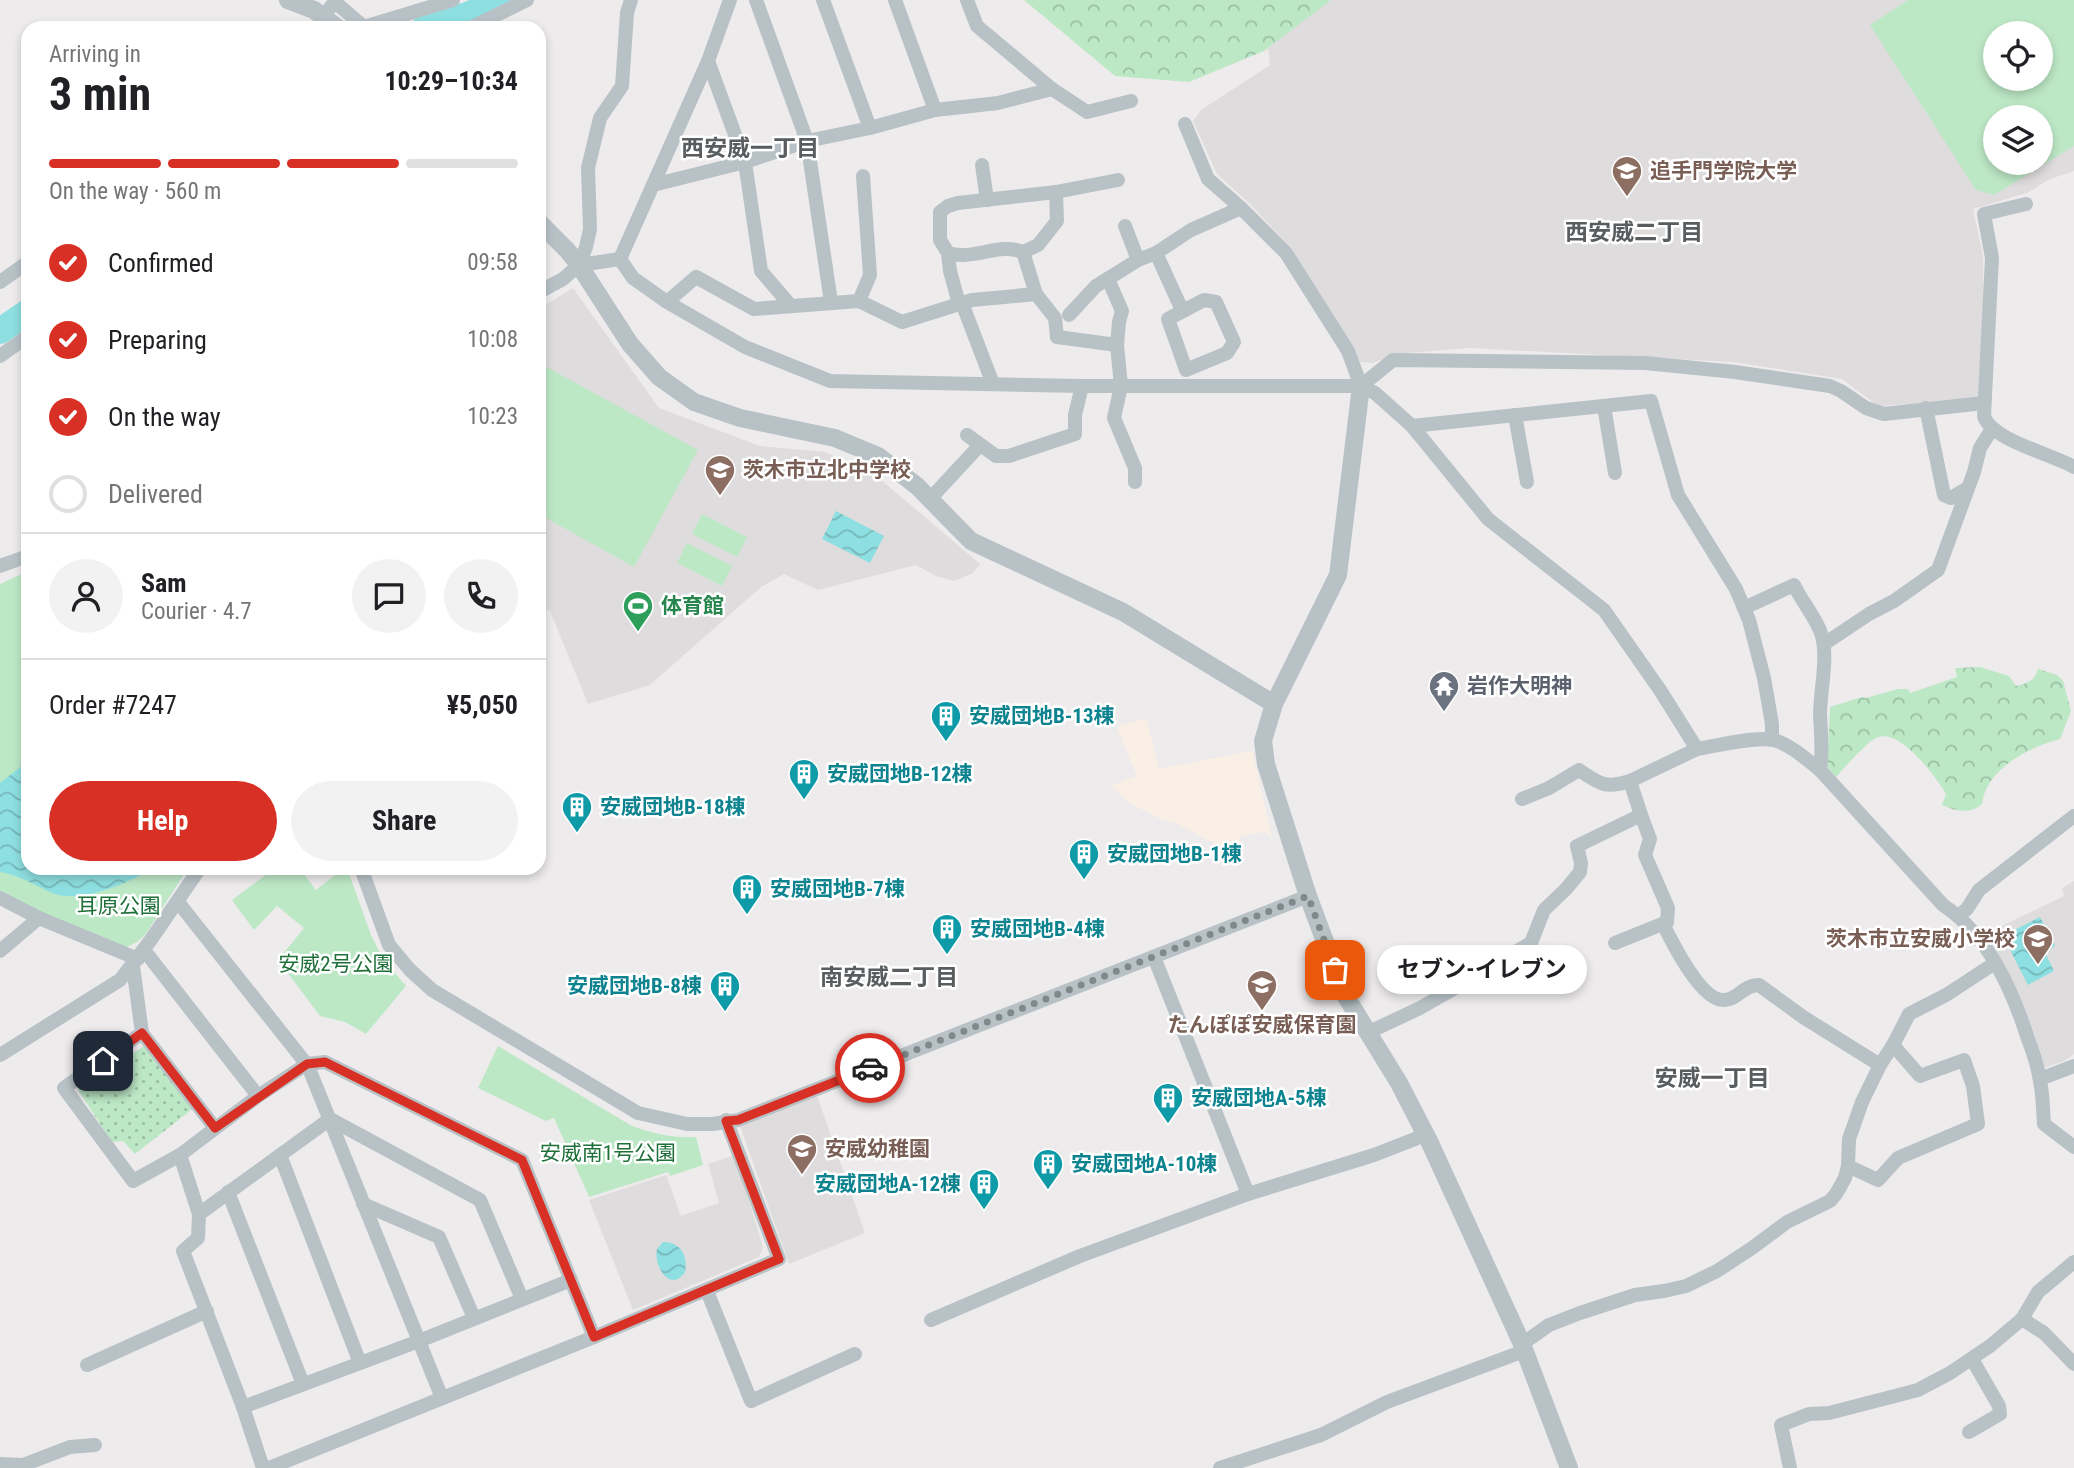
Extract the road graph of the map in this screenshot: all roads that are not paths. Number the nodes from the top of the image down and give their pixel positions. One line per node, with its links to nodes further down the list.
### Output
1 (288, 0): 12 (street)
2 (453, 0): 11 (street)
3 (527, 0): 16 (street)
4 (631, 0): 40 (street)
5 (730, 0): 17 (street)
6 (756, 0): 23 (street)
7 (823, 0): 22 (street)
8 (895, 0): 20 (street)
9 (967, 0): 18 (street)
10 (334, 1): 12 (street); 14 (street)
11 (411, 6): 15 (street)
12 (323, 16): 13 (street)
13 (329, 21)
14 (357, 21)
15 (377, 21)
16 (484, 21)
17 (708, 61): 24 (street); 28 (street)
18 (1052, 89): 19 (street); 20 (street)
19 (1131, 101)
20 (935, 110): 22 (street)
21 (1185, 124): 32 (street)
22 (870, 128): 23 (street)
23 (807, 141): 24 (street); 48 (street)
24 (745, 162): 28 (street); 50 (street)
25 (982, 165): 30 (street)
26 (863, 176): 46 (street)
27 (1118, 180): 29 (street)
28 (653, 185): 38 (street)
29 (1056, 192): 30 (street); 35 (street)
30 (987, 200): 36 (street)
31 (2026, 204): 60 (street)
32 (1241, 208): 37 (street); 59 (street)
33 (1125, 226): 39 (street)
34 (546, 229): 40 (street)
35 (1023, 252): 36 (street); 45 (street)
36 (948, 253): 49 (street)
37 (1156, 253): 39 (street); 51 (street)
38 (620, 259): 40 (street); 47 (street)
39 (1138, 260): 42 (street)
40 (579, 265): 44 (street); 73 (street)
41 (21, 267): 43 (street)
42 (1108, 279): 52 (street); 54 (street)
43 (0, 282)
44 (546, 288)
45 (1036, 294): 49 (street); 54 (street)
46 (859, 301): 48 (street); 49 (street)
47 (667, 302): 50 (street); 56 (street)
48 (831, 302): 50 (street)
49 (960, 304): 56 (street)
50 (791, 306)
51 (1182, 310): 51 (street)
52 (1069, 315)
53 (21, 341): 55 (street)
54 (1117, 345): 58 (street)
55 (0, 356)
56 (993, 384): 57 (street)
57 (1082, 386): 58 (street); 67 (street)
58 (1121, 386): 59 (street); 70 (street)
59 (1361, 386): 62 (street); 64 (street); 78 (street)
60 (1984, 403): 62 (street); 65 (street)
61 (1604, 406): 63 (street); 69 (street); 76 (street)
62 (1926, 408): 72 (street)
63 (1515, 415): 64 (street); 71 (street)
64 (1412, 426): 80 (street)
65 (1992, 429): 68 (street); 72 (street)
66 (967, 435): 67 (street)
67 (980, 445): 73 (street)
68 (2074, 467)
69 (1615, 473)
70 (1135, 482)
71 (1528, 482)
72 (1966, 489): 77 (street)
73 (929, 499): 78 (street)
74 (21, 558): 75 (street)
75 (0, 566)
76 (1744, 608): 77 (street); 79 (street)
77 (1824, 644): 81 (street)
78 (1275, 704): 88 (street)
79 (1772, 740): 80 (street); 81 (street)
80 (1697, 749): 82 (street)
81 (1820, 771): 91 (street)
82 (1630, 781): 83 (street); 84 (street)
83 (1522, 799)
84 (1641, 815): 93 (street); 100 (street)
85 (2074, 816): 91 (street)
86 (195, 875): 90 (street)
87 (363, 875): 109 (street)
88 (1308, 896): 96 (street); 100 (street)
89 (0, 898): 92 (street)
90 (178, 902): 97 (street); 103 (street)
91 (1958, 916): 98 (street)
92 (39, 918): 95 (street); 97 (street)
93 (1663, 924): 94 (street); 104 (street)
94 (1615, 943)
95 (0, 951)
96 (1154, 957): 109 (street); 117 (street)
97 (138, 958): 99 (street); 102 (street); 107 (street)
98 (1995, 963): 101 (street); 106 (street)
99 (142, 1033): 110 (street); 113 (street)
100 (1367, 1033): 111 (street)
101 (1893, 1045): 104 (street); 115 (street)
102 (0, 1055)
103 (307, 1064): 107 (street); 108 (street); 121 (street)
104 (1880, 1065): 115 (street)
105 (2074, 1066): 106 (street)
106 (2040, 1079): 112 (street)
107 (258, 1096): 110 (street)
108 (330, 1119): 114 (street); 118 (street); 123 (street)
109 (726, 1121): 122 (street)
110 (215, 1128): 113 (street)
111 (1425, 1133): 117 (street); 130 (street)
112 (2074, 1147)
113 (180, 1155): 119 (street)
114 (280, 1155): 116 (street); 133 (street)
115 (1848, 1166): 130 (street)
116 (228, 1192): 119 (street); 136 (street)
117 (1248, 1194): 127 (street)
118 (363, 1203): 125 (street); 129 (street)
119 (199, 1214): 124 (street)
120 (2074, 1262): 126 (street)
121 (571, 1280): 123 (street); 128 (street)
122 (707, 1291): 128 (street); 131 (street)
123 (522, 1299): 125 (street)
124 (207, 1311): 135 (street); 138 (street)
125 (474, 1318): 129 (street)
126 (2022, 1319): 132 (street); 134 (street)
127 (931, 1320)
128 (594, 1337): 137 (street)
129 (419, 1341): 133 (street); 137 (street)
130 (1523, 1348): 144 (street); 145 (street)
131 (855, 1354)
132 (1972, 1359): 139 (street); 146 (street)
133 (360, 1363): 136 (street)
134 (2074, 1364)
135 (87, 1365)
136 (303, 1384): 138 (street)
137 (442, 1398): 143 (street)
138 (243, 1407): 142 (street)
139 (1969, 1432)
140 (95, 1445): 141 (street)
141 (2, 1464)
142 (263, 1468)
143 (269, 1468)
144 (1220, 1468)
145 (1569, 1468)
146 (1790, 1468)

